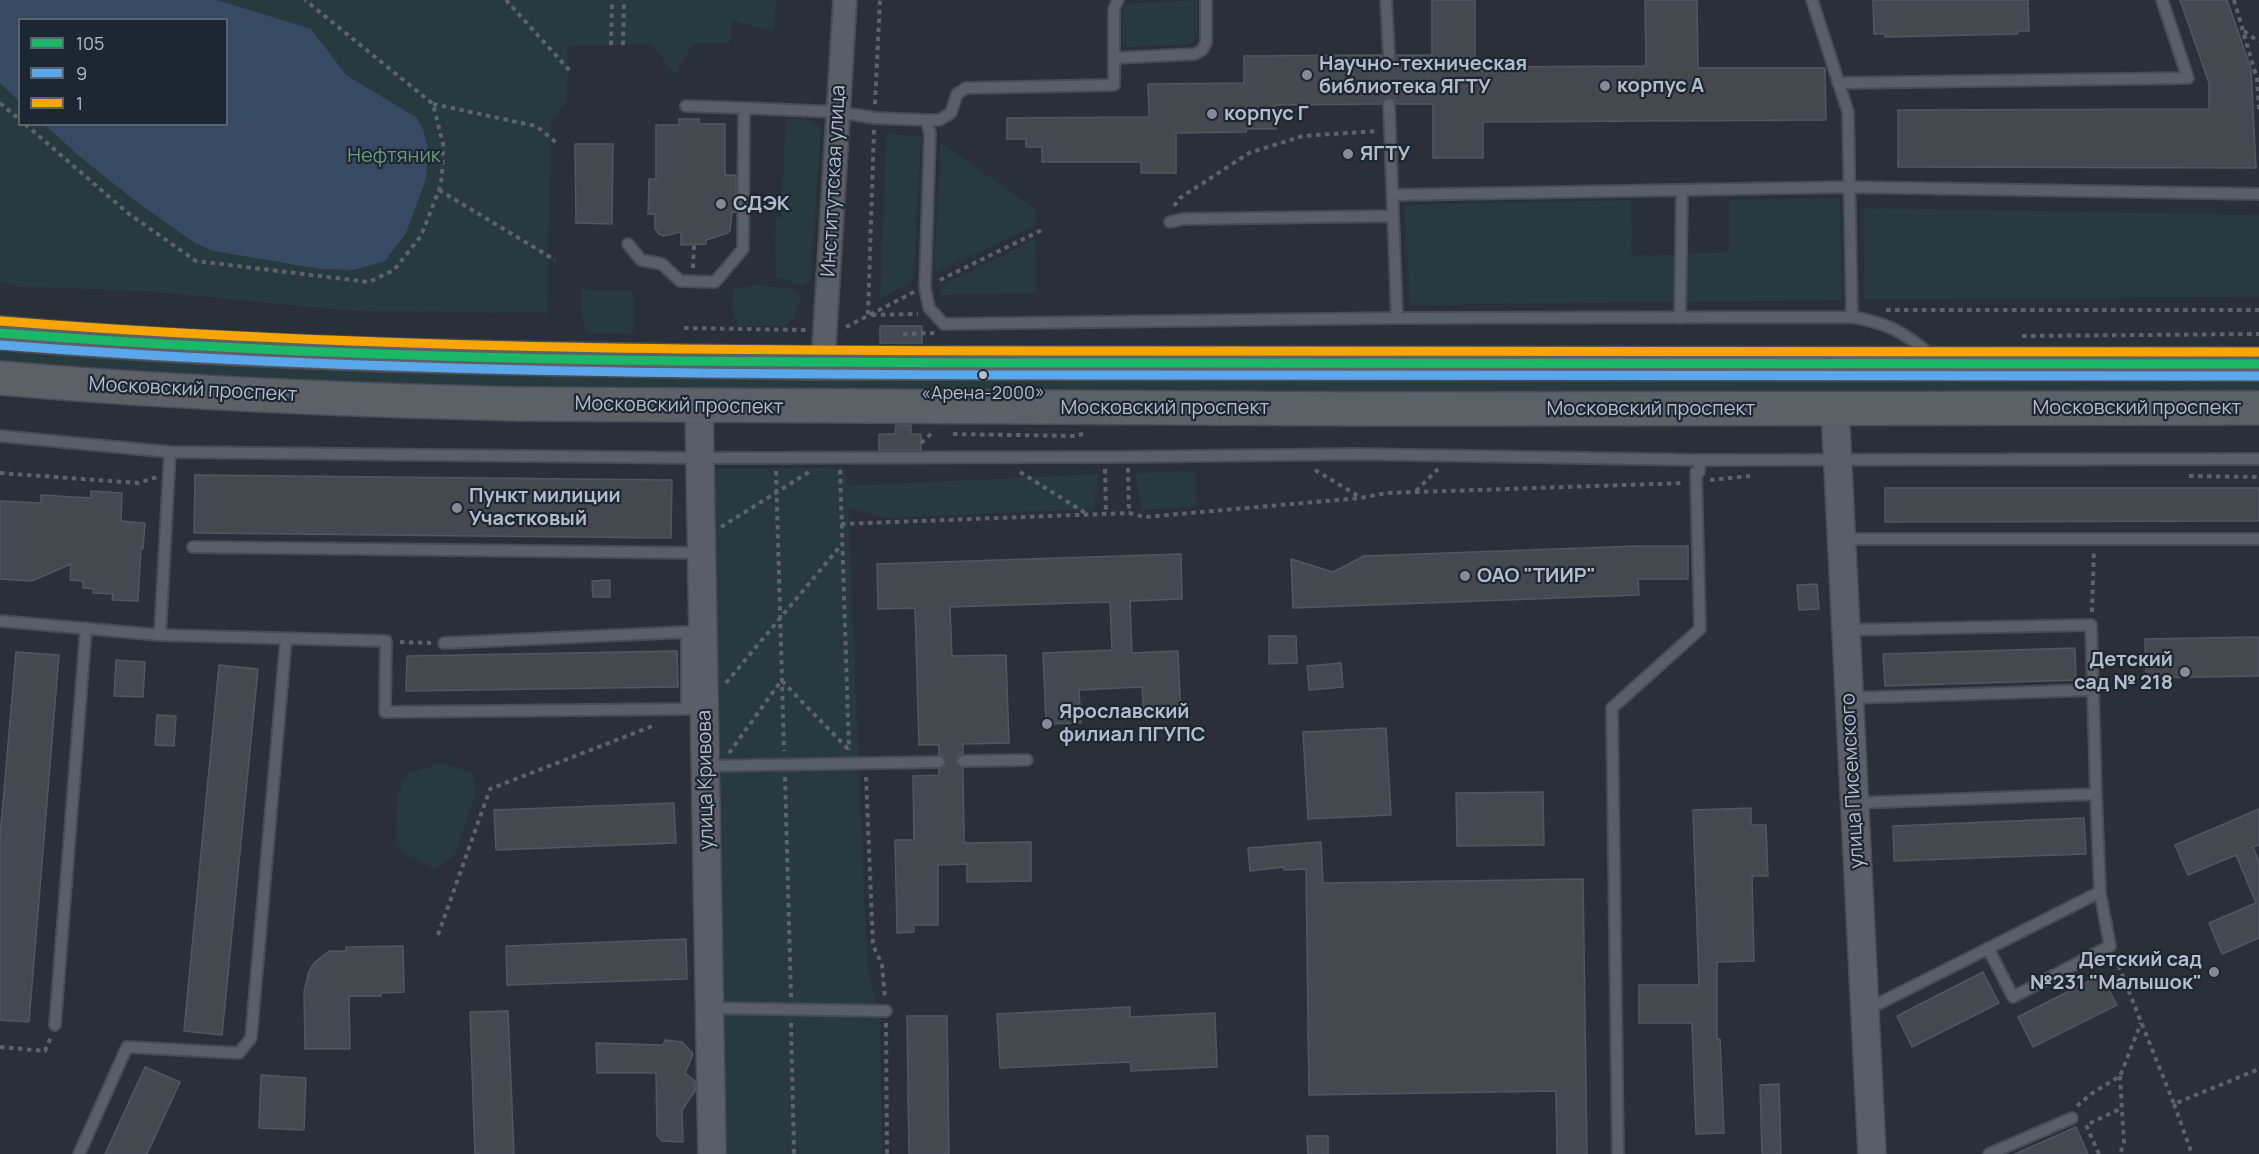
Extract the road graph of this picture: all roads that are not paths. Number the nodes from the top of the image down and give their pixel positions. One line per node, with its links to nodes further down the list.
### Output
1 (845, 0): 13 (street, Институтская улица)
2 (1118, 0): 8 (lane)
3 (1206, 0): 8 (lane)
4 (1386, 0): 7 (lane)
5 (1812, 0): 9 (lane)
6 (2162, 0): 9 (lane)
7 (1389, 55)
8 (1114, 58): 14 (lane)
9 (1838, 83): 15 (lane)
10 (1389, 104): 18 (lane)
11 (686, 106): 12 (lane)
12 (744, 108): 13 (lane); 21 (lane)
13 (838, 112): 14 (lane); 26 (street, Институтская улица)
14 (926, 120): 23 (lane)
15 (1849, 187): 16 (lane); 17 (lane); 22 (lane)
16 (1682, 190): 18 (lane); 24 (lane)
17 (2259, 194)
18 (1392, 195): 19 (lane)
19 (1393, 216): 20 (lane); 23 (lane)
20 (1170, 222)
21 (628, 244)
22 (1852, 317): 24 (lane); 27 (lane)
23 (1396, 318): 24 (lane)
24 (1680, 318)
25 (0, 333): 26 (main road)
26 (823, 363): 27 (main road)
27 (1943, 364): 28 (main road)
28 (2259, 364)
29 (0, 378): 30 (main road, Московский проспект)
30 (699, 406): 31 (main road, Московский проспект); 35 (street, улица Кривова)
31 (1835, 408): 32 (main road, Московский проспект); 36 (street, улица Писемского)
32 (2259, 408)
33 (0, 436): 34 (lane)
34 (170, 452): 35 (lane); 46 (lane)
35 (701, 458): 38 (lane); 41 (street, улица Кривова)
36 (1837, 459): 37 (lane); 38 (lane); 39 (street, улица Писемского)
37 (2259, 459)
38 (1700, 460): 67 (lane)
39 (1841, 539): 40 (lane); 45 (street, улица Писемского)
40 (2259, 539)
41 (702, 546): 42 (lane); 51 (street, улица Кривова)
42 (193, 547)
43 (0, 621): 44 (lane)
44 (86, 628): 46 (lane); 63 (lane)
45 (1845, 630): 49 (lane); 50 (street, улица Писемского)
46 (160, 635): 47 (lane)
47 (286, 639): 51 (lane); 65 (lane)
48 (444, 643): 51 (lane)
49 (2093, 690): 50 (lane); 56 (lane)
50 (1849, 698): 57 (street, улица Писемского)
51 (696, 709): 55 (street, улица Кривова)
52 (1027, 760): 53 (lane)
53 (963, 761)
54 (939, 762): 55 (lane)
55 (713, 766): 60 (street, улица Кривова)
56 (2096, 794): 57 (lane); 58 (lane)
57 (1854, 803): 62 (street, улица Писемского)
58 (2100, 892): 59 (lane); 59 (lane)
59 (1988, 948): 62 (lane)
60 (711, 1008): 61 (lane); 66 (street, улица Кривова)
61 (886, 1011)
62 (1865, 1011): 68 (street, улица Писемского)
63 (55, 1025)
64 (2072, 1118): 69 (lane)
65 (79, 1154)
66 (712, 1154)
67 (1618, 1154)
68 (1872, 1154)
69 (1989, 1154)

